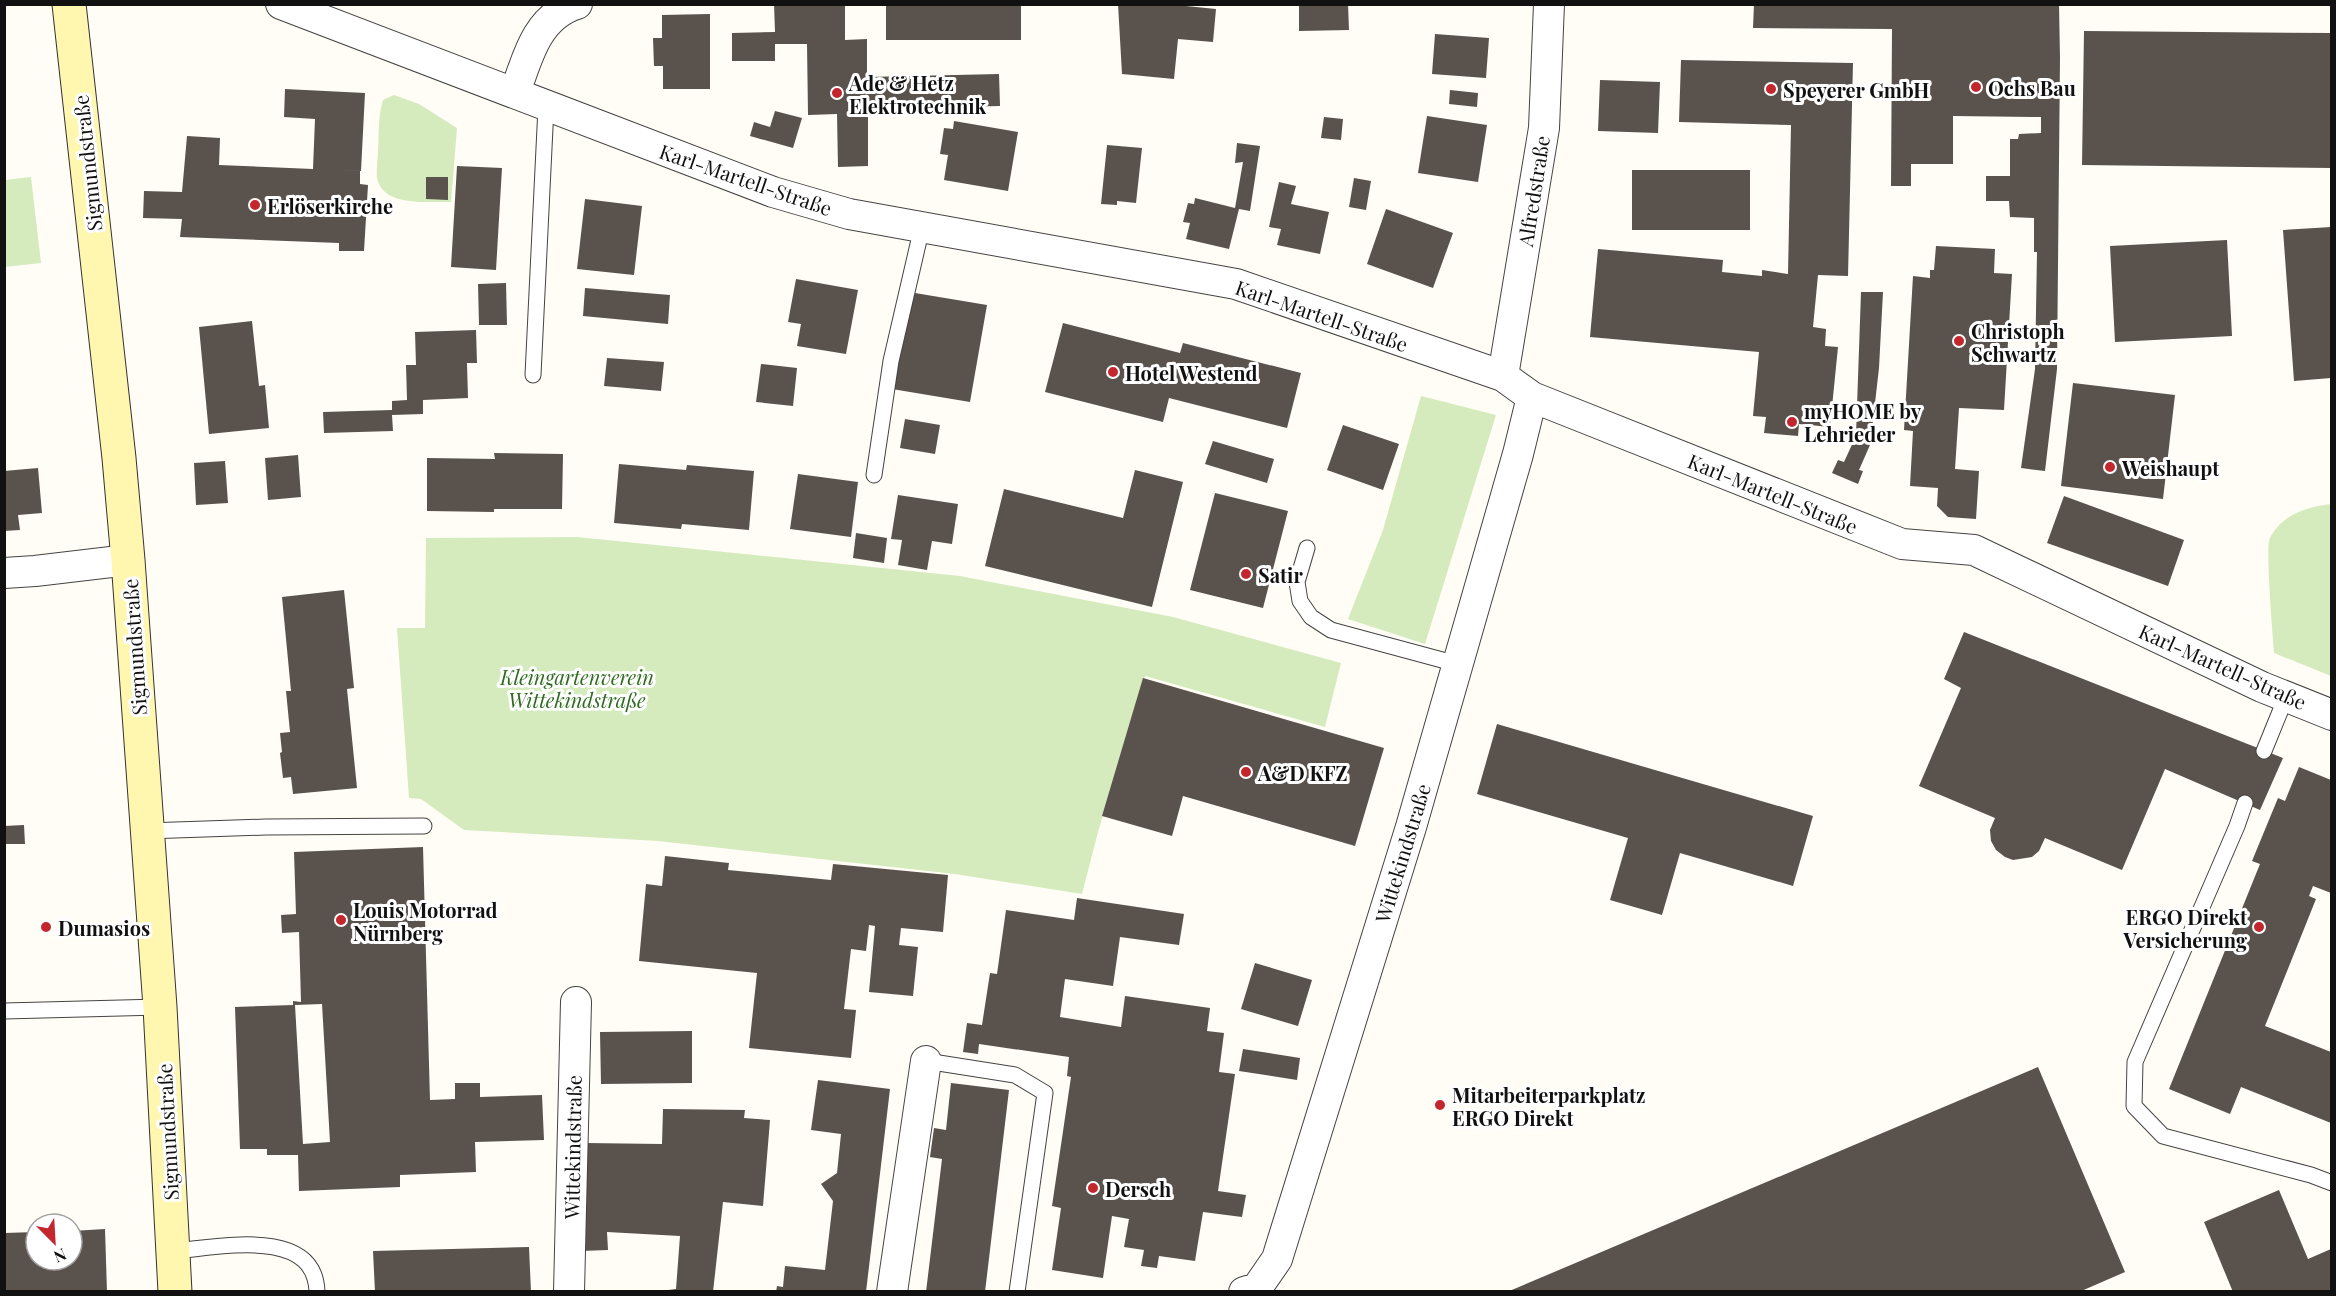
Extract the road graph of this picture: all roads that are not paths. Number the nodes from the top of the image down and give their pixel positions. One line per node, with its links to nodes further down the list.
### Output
1 (69, 4): 13 (main road, Sigmundstraße)
2 (281, 4): 5 (street, Karl-Martell-Straße)
3 (577, 4): 5 (street)
4 (1549, 4): 9 (street, Alfredstraße)
5 (515, 93): 6 (street, Karl-Martell-Straße)
6 (546, 107): 7 (street, Karl-Martell-Straße); 8 (lane)
7 (922, 226): 9 (street, Karl-Martell-Straße); 11 (lane)
8 (533, 375)
9 (1503, 376): 10 (street, Karl-Martell-Straße)
10 (1532, 397): 15 (street, Wittekindstraße); 16 (street, Karl-Martell-Straße)
11 (874, 475)
12 (1307, 548): 15 (lane)
13 (128, 560): 14 (street); 21 (main road, Sigmundstraße)
14 (4, 573)
15 (1457, 664): 33 (street, Wittekindstraße)
16 (2286, 697): 17 (street, Karl-Martell-Straße); 18 (lane)
17 (2331, 715)
18 (2264, 751)
19 (2245, 803): 26 (lane)
20 (424, 826): 21 (lane)
21 (146, 831): 23 (main road, Sigmundstraße)
22 (576, 1002): 30 (street, Wittekindstraße)
23 (160, 1007): 24 (lane); 27 (main road, Sigmundstraße)
24 (4, 1011)
25 (926, 1061): 31 (street); 32 (lane)
26 (2331, 1183)
27 (174, 1251): 28 (main road, Sigmundstraße); 29 (lane)
28 (176, 1292)
29 (317, 1292)
30 (568, 1292)
31 (892, 1292)
32 (1017, 1292)
33 (1244, 1292)

